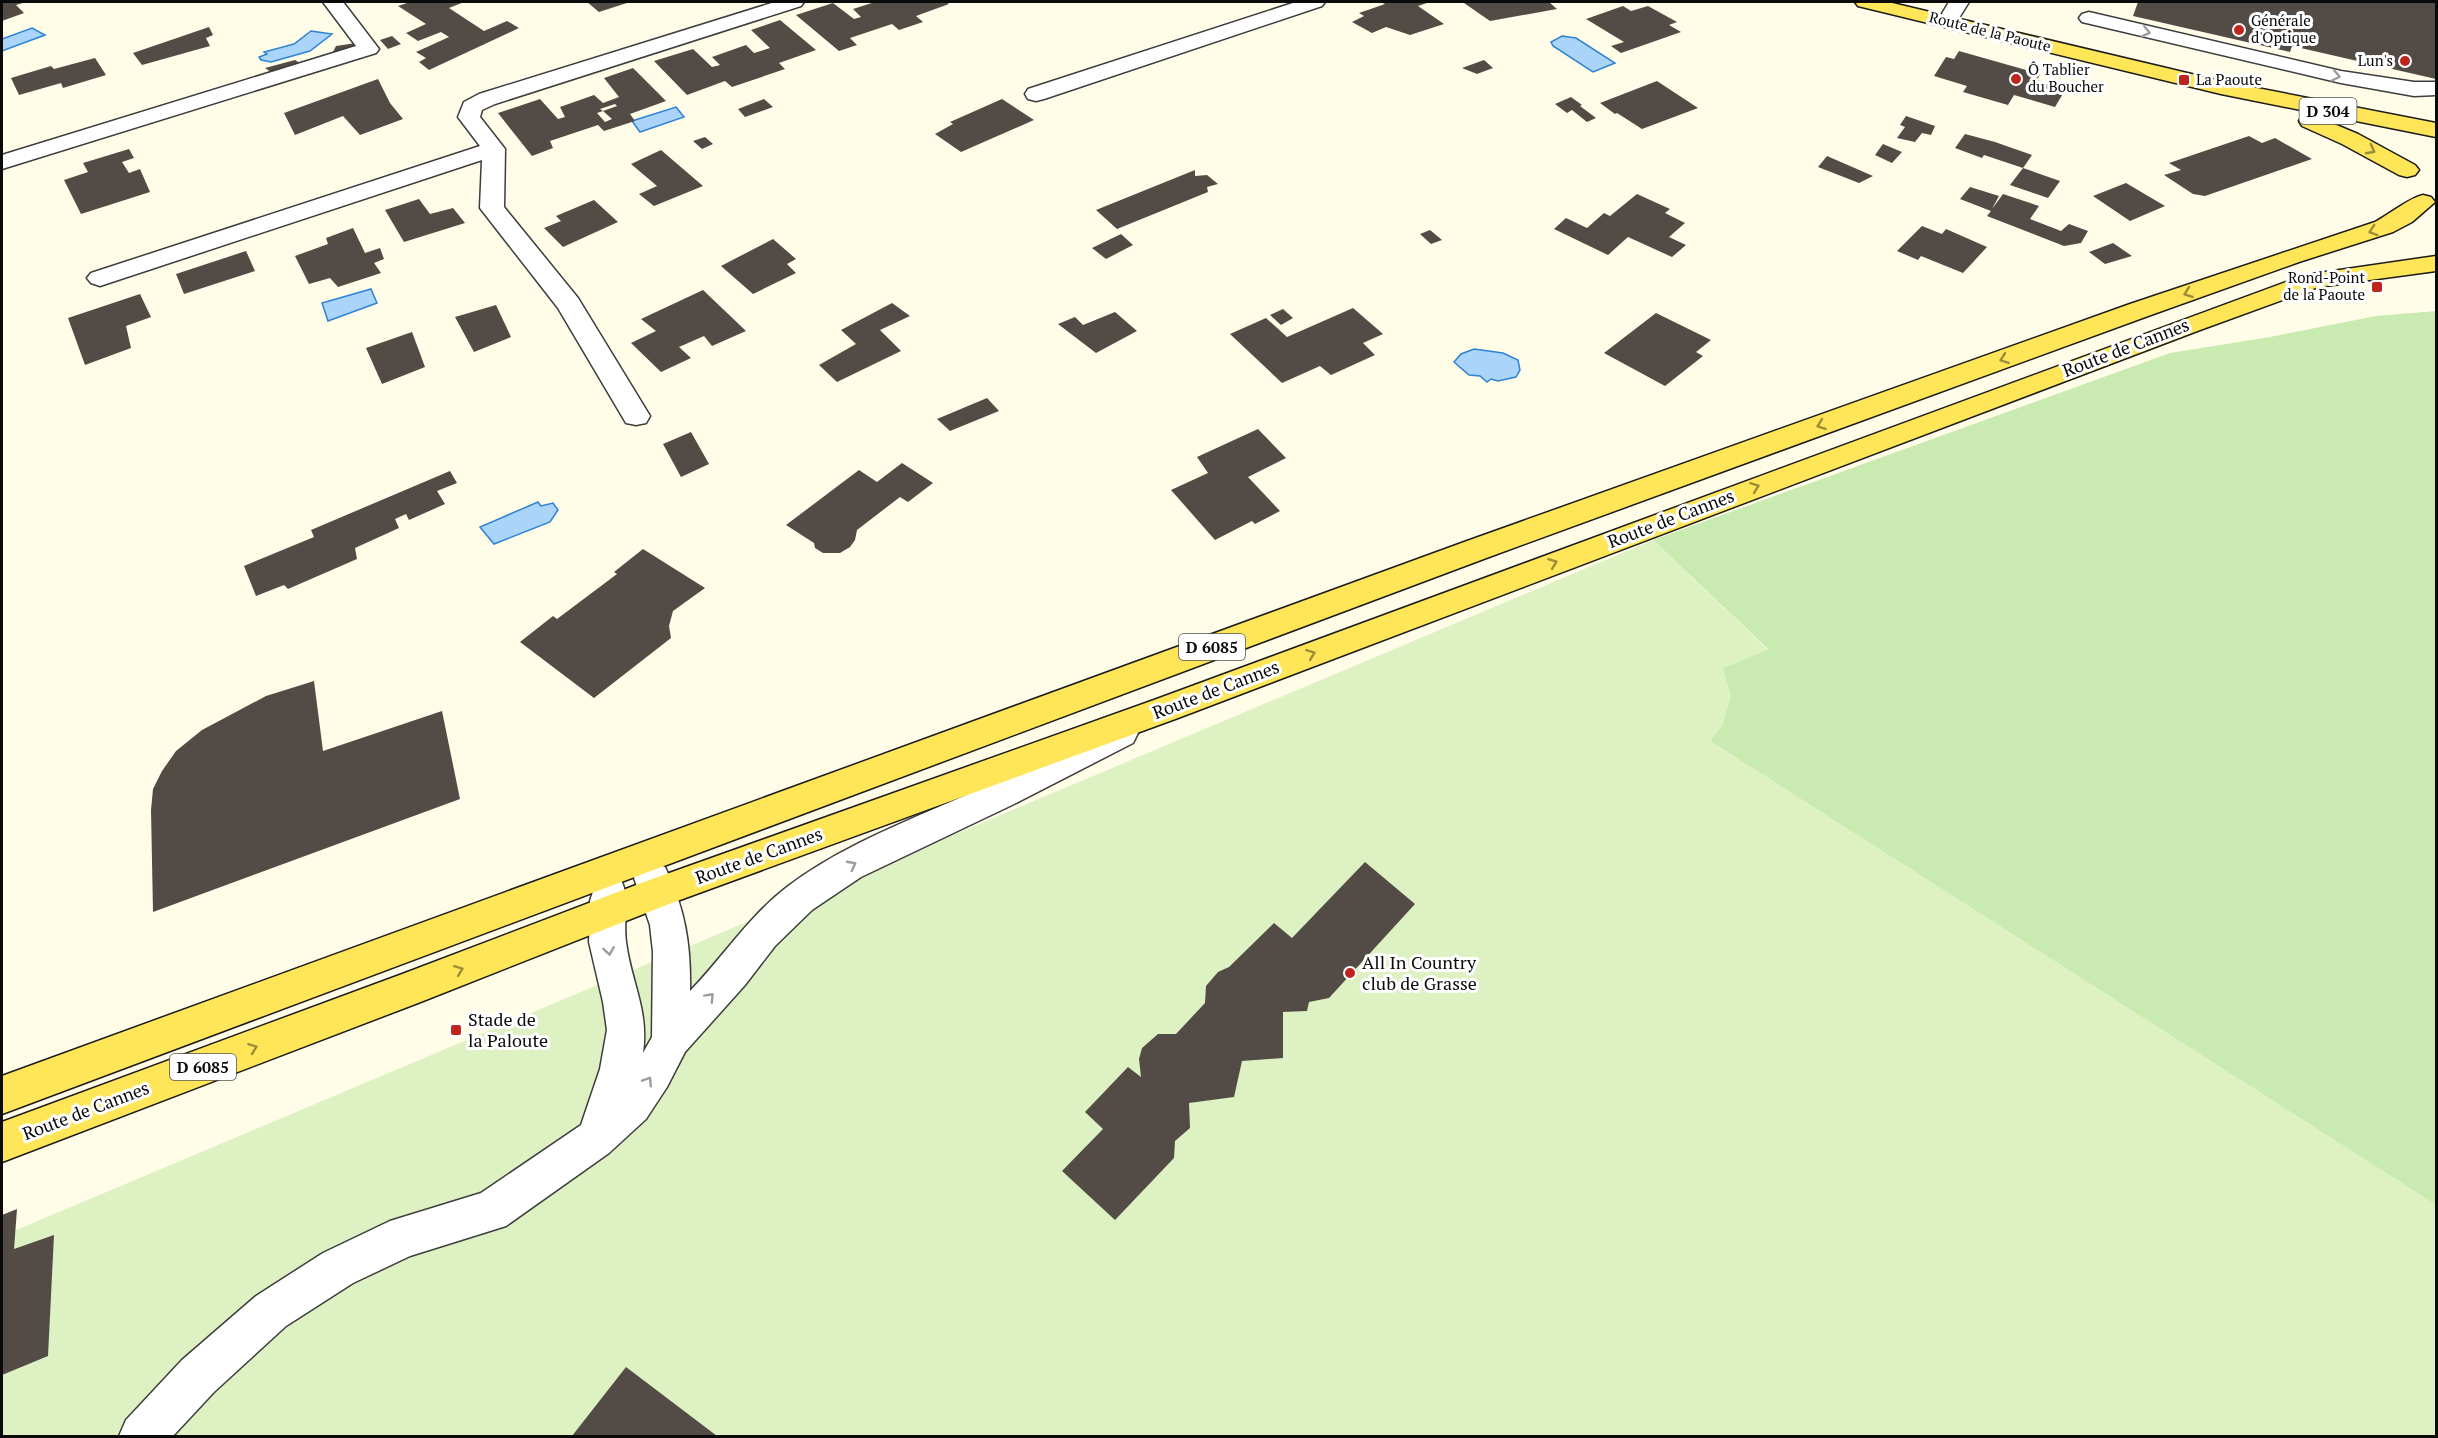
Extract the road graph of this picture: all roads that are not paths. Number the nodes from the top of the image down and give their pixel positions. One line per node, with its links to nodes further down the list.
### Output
1 (333, 2): 15 (street)
2 (794, 2): 13 (street)
3 (1315, 2): 11 (street)
4 (1865, 2): 7 (main road, Route de la Paoute / D 304)
5 (1959, 2): 7 (street)
6 (2094, 10): 8 (street); 10 (street, one-way to 10)
7 (1947, 22): 8 (main road, Route de la Paoute / D 304)
8 (2071, 52): 9 (main road, Route de la Paoute / D 304)
9 (2220, 88): 12 (main road, Route de la Paoute / D 304); 14 (main road, Route de la Paoute / D 304, one-way to 14)
10 (2436, 89)
11 (1036, 94)
12 (2436, 129)
13 (494, 149): 18 (street); 19 (street)
14 (2419, 152): 16 (main road)
15 (2, 162)
16 (2430, 208): 20 (main road, Route de Cannes / D 6085, one-way to 20)
17 (2436, 264): 21 (main road, Route de Cannes / D 6085, one-way to 17)
18 (100, 278)
19 (636, 416)
20 (1478, 549): 21 (main road); 22 (main road, Route de Cannes / D 6085)
21 (1505, 581): 23 (main road, Route de Cannes / D 6085, one-way to 21)
22 (1244, 636): 24 (main road); 27 (main road, Route de Cannes / D 6085)
23 (1166, 709): 24 (main road, Route de Cannes / D 6085); 26 (street, one-way to 23)
24 (655, 885): 25 (main road); 26 (street)
25 (607, 903): 27 (main road); 29 (main road, Route de Cannes / D 6085, one-way to 25); 30 (street, one-way to 30)
26 (670, 1039): 30 (street, one-way to 26)
27 (64, 1072): 28 (main road, Route de Cannes / D 6085); 29 (main road)
28 (2, 1095)
29 (64, 1120): 31 (main road, Route de Cannes / D 6085)
30 (595, 1139): 32 (street)
31 (2, 1142)
32 (142, 1437)

